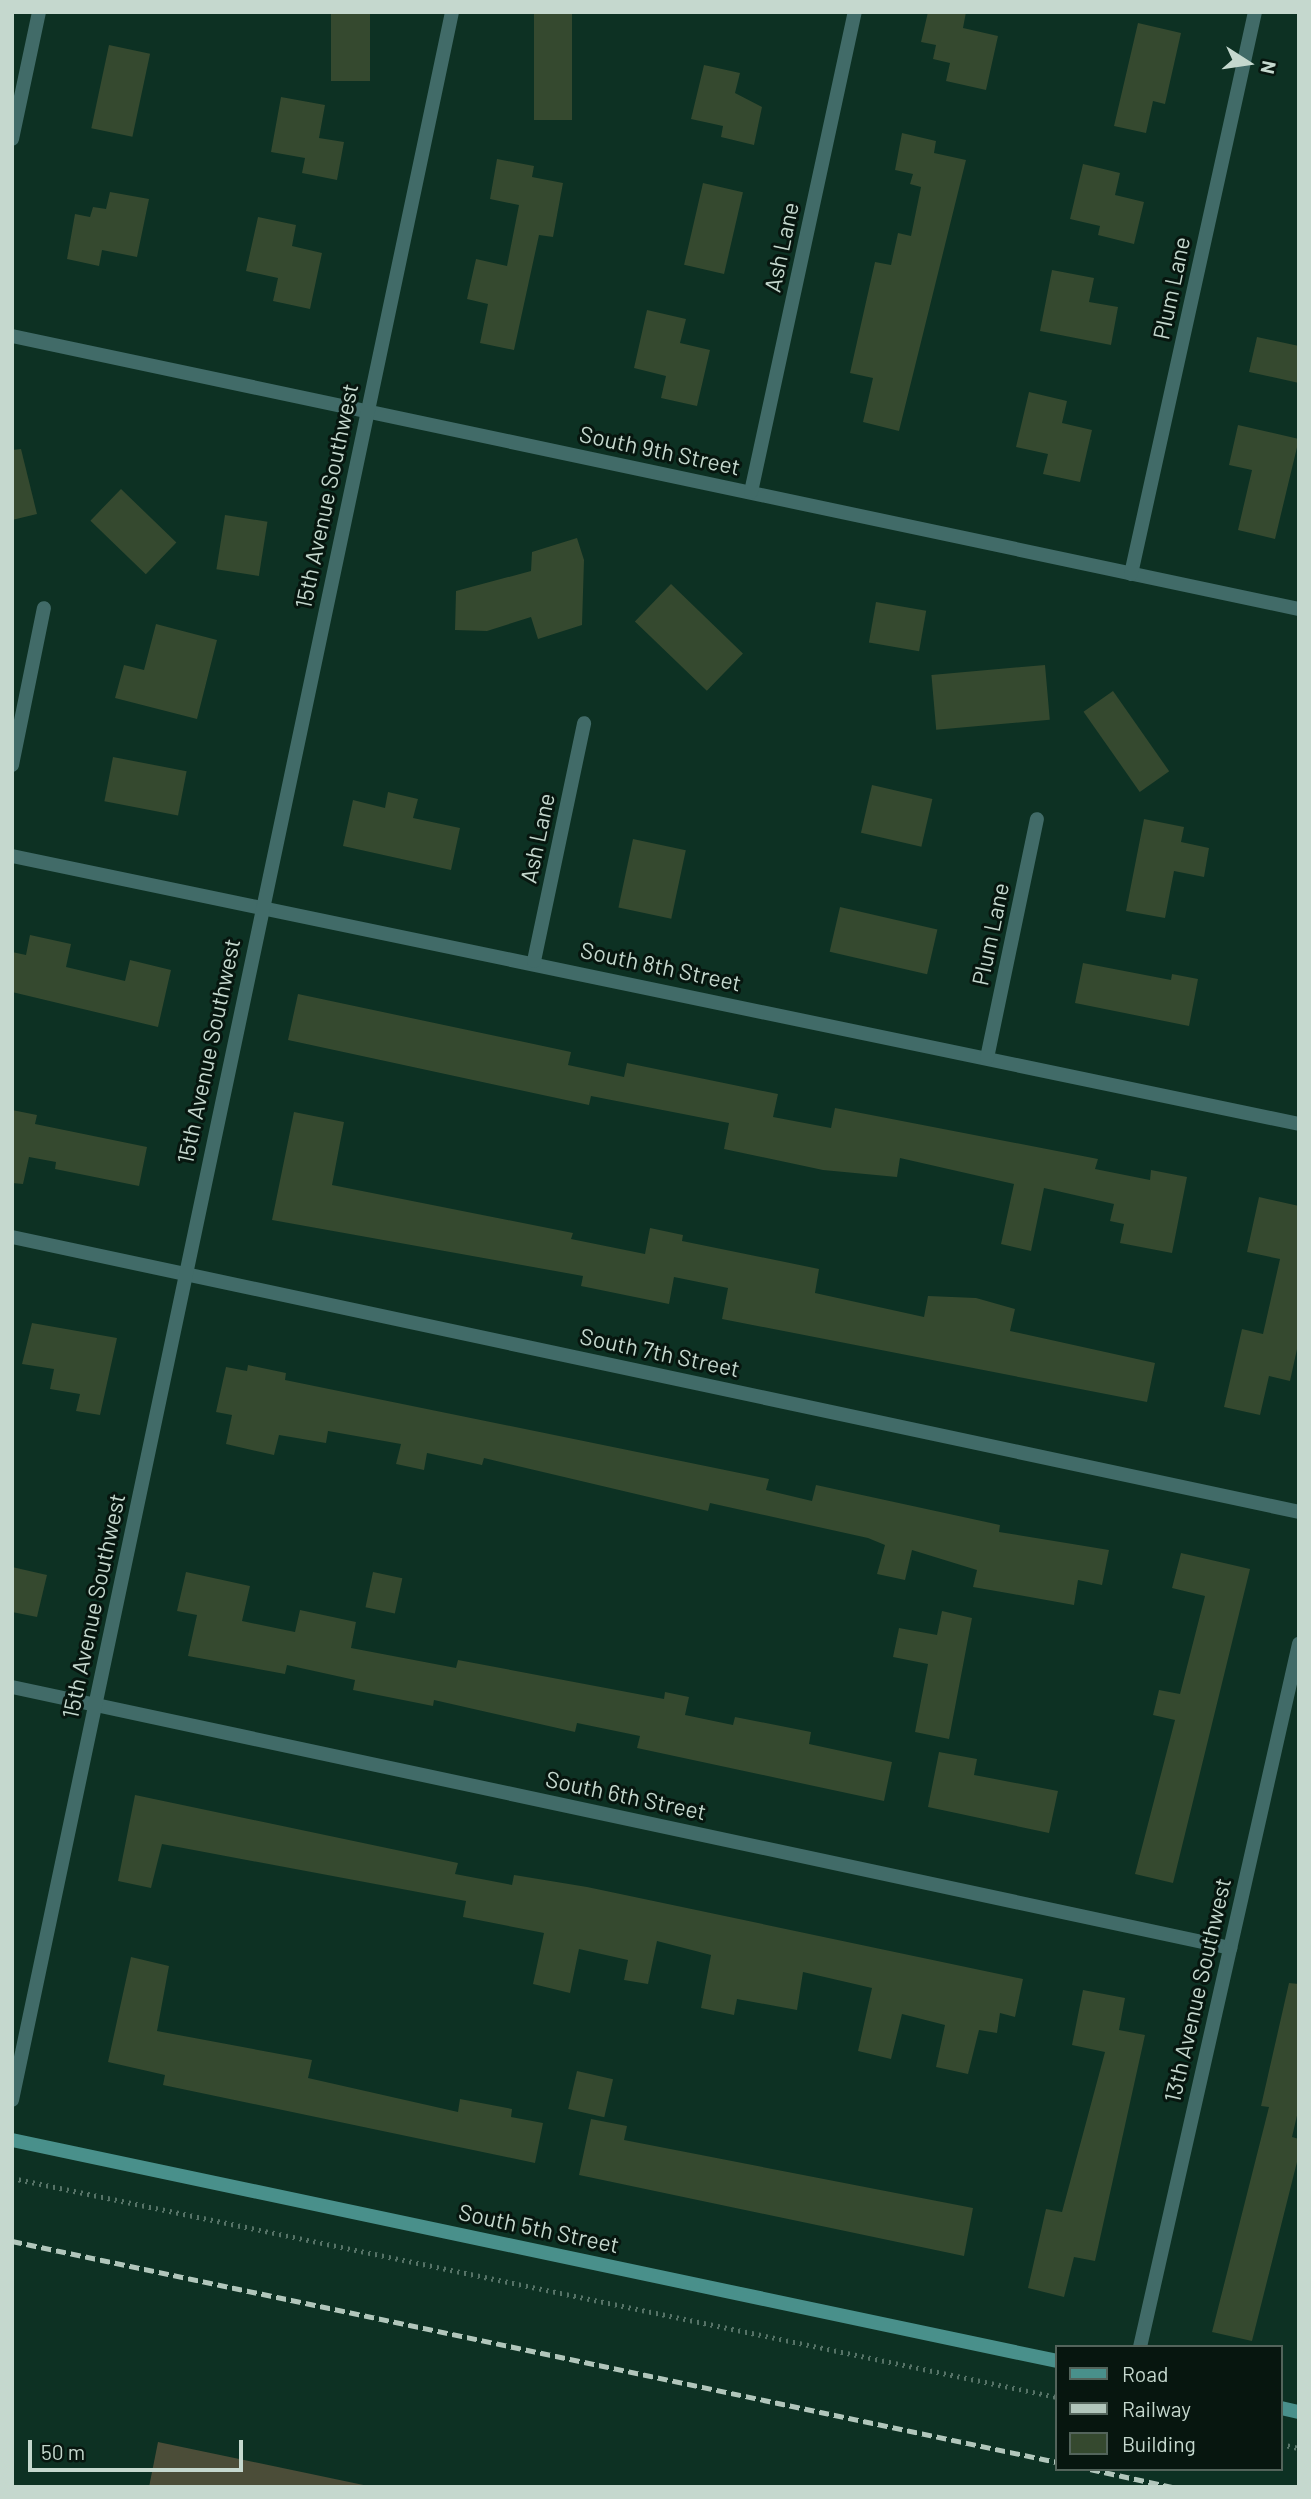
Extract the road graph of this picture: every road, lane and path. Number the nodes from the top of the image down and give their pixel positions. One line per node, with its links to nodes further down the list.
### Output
1 (40, 12): 5 (street)
2 (452, 12): 7 (street, 15th Avenue Southwest)
3 (855, 12): 8 (street, Ash Lane)
4 (1255, 12): 9 (street, Plum Lane)
5 (12, 139)
6 (12, 337): 7 (street, South 9th Street)
7 (367, 411): 8 (street, South 9th Street); 16 (street, 15th Avenue Southwest)
8 (751, 492): 9 (street, South 9th Street)
9 (1131, 574): 11 (street, South 9th Street)
10 (44, 608): 13 (street)
11 (1299, 609)
12 (584, 723): 17 (street, Ash Lane)
13 (12, 765)
14 (1037, 819): 18 (street, Plum Lane)
15 (12, 856): 16 (street, South 8th Street)
16 (261, 907): 17 (street, South 8th Street); 21 (street, 15th Avenue Southwest)
17 (534, 961): 18 (street, South 8th Street)
18 (986, 1058): 19 (street, South 8th Street)
19 (1299, 1124)
20 (12, 1237): 21 (street, South 7th Street)
21 (185, 1273): 22 (street, South 7th Street); 25 (street, 15th Avenue Southwest)
22 (1299, 1512)
23 (1299, 1644): 26 (street, 13th Avenue Southwest)
24 (12, 1687): 25 (street, South 6th Street)
25 (96, 1704): 26 (street, South 6th Street); 27 (street, 15th Avenue Southwest)
26 (1230, 1948): 30 (street, 13th Avenue Southwest)
27 (12, 2099)
28 (12, 2140): 31 (main road, South 5th Street)
29 (12, 2178): 32 (path)
30 (1140, 2345)
31 (1056, 2361)
32 (1056, 2397)

